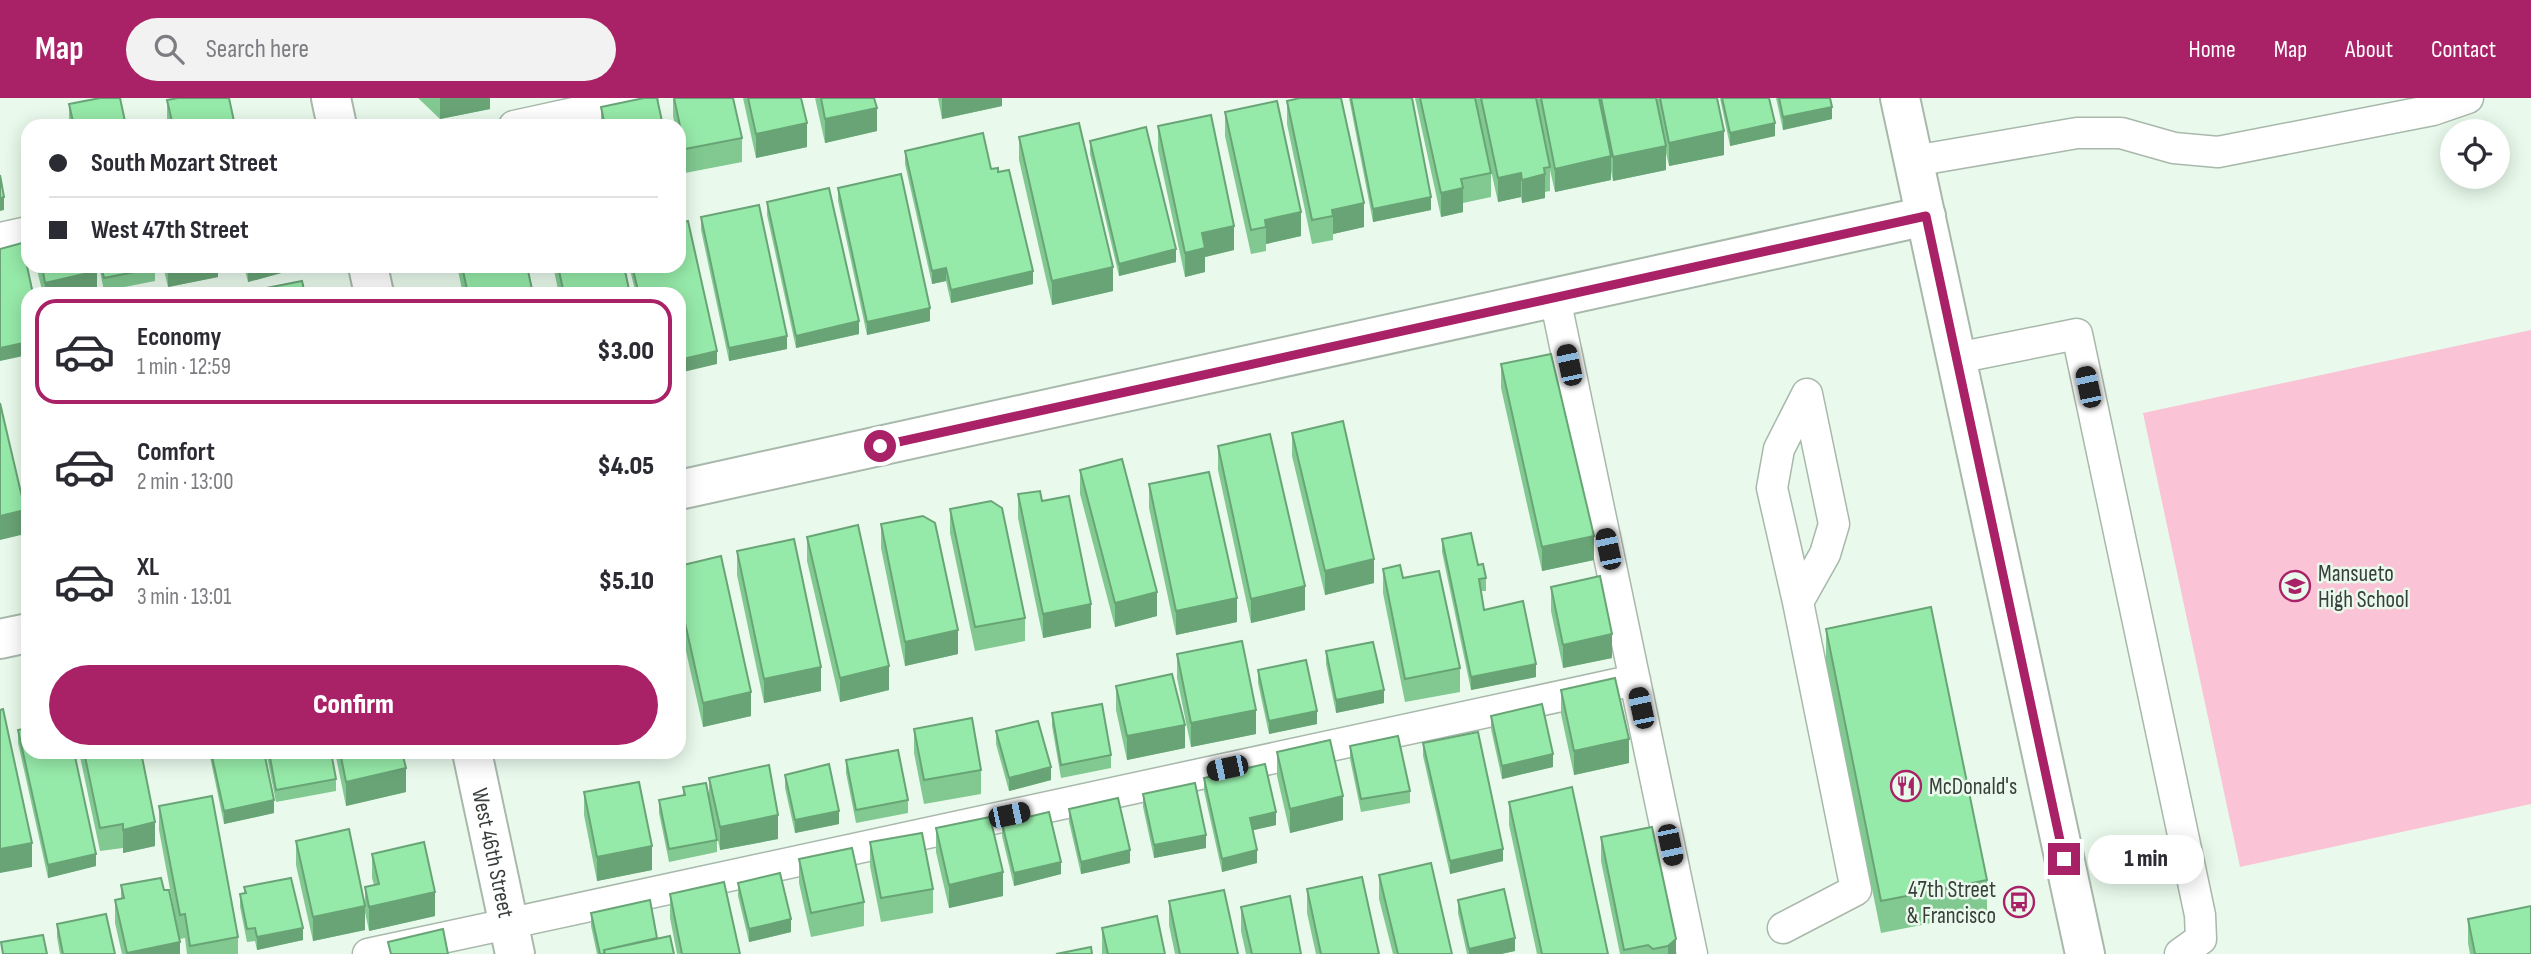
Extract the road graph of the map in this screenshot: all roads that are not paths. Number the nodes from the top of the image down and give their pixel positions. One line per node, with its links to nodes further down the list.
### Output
1 (331, 98): 5 (street)
2 (642, 98): 6 (lane)
3 (1900, 98): 7 (street)
4 (2468, 98): 7 (lane)
5 (336, 119)
6 (546, 119)
7 (1914, 161): 8 (street)
8 (1926, 216): 11 (street); 12 (street)
9 (21, 234): 10 (lane)
10 (0, 238)
11 (1555, 298): 13 (street); 17 (lane)
12 (1956, 358): 23 (street); 24 (lane)
13 (686, 488)
14 (1798, 602): 14 (lane); 19 (lane)
15 (21, 634): 16 (street)
16 (0, 639)
17 (1635, 680): 20 (lane); 22 (lane)
18 (473, 759): 20 (street, West 46th Street)
19 (1783, 928)
20 (512, 939): 21 (lane)
21 (368, 954)
22 (1692, 954)
23 (2085, 954)
24 (2180, 954)

